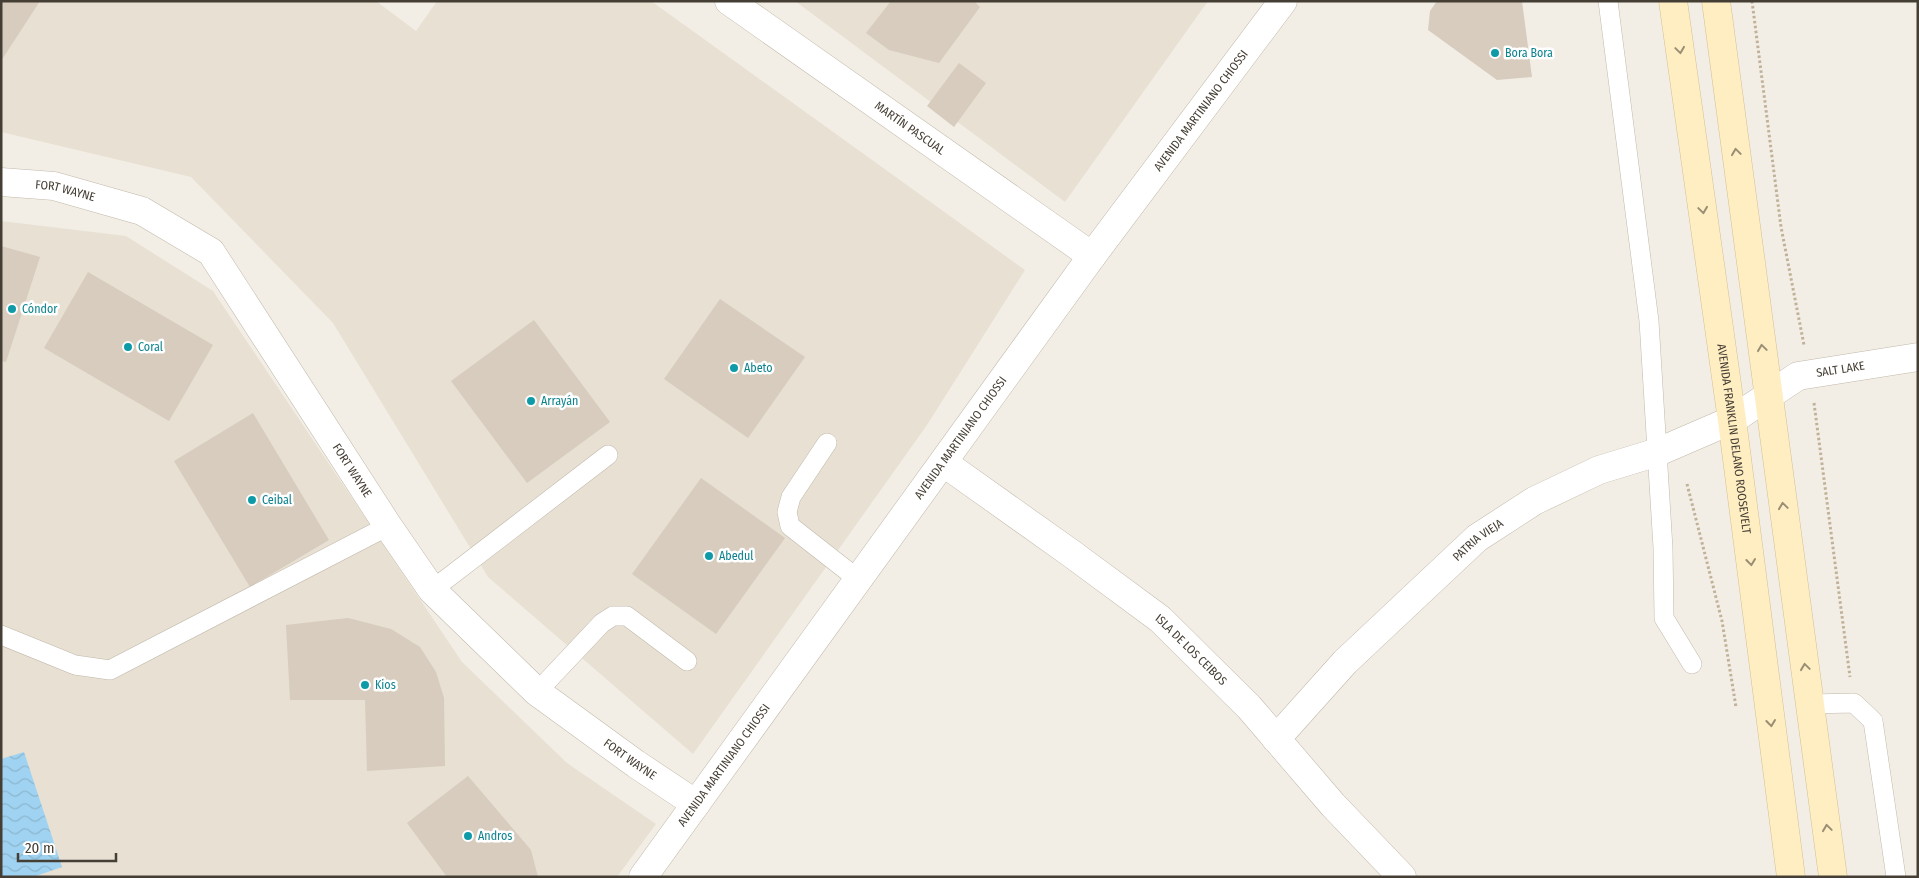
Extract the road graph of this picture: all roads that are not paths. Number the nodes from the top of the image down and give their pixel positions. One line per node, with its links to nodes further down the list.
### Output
1 (729, 1): 7 (street, MARTÍN PASCUAL)
2 (1283, 1): 7 (street, AVENIDA MARTINIANO CHIOSSI)
3 (1608, 1): 12 (lane)
4 (1673, 1): 10 (main road, AVENIDA FRANKLIN DELANO ROOSEVELT, one-way to 10)
5 (1716, 1): 9 (main road, one-way to 5)
6 (1, 182): 15 (street, FORT WAYNE)
7 (1092, 256): 14 (street, AVENIDA MARTINIANO CHIOSSI)
8 (1918, 357): 9 (street, SALT LAKE)
9 (1768, 396): 10 (street, SALT LAKE); 22 (main road, one-way to 9)
10 (1732, 420): 12 (street, PATRIA VIEJA); 27 (main road, AVENIDA FRANKLIN DELANO ROOSEVELT, one-way to 27)
11 (827, 443): 16 (lane)
12 (1658, 452): 20 (lane); 23 (street, PATRIA VIEJA)
13 (608, 455): 17 (lane)
14 (944, 463): 16 (street, AVENIDA MARTINIANO CHIOSSI); 23 (street, ISLA DE LOS CEIBOS)
15 (388, 526): 17 (street, FORT WAYNE); 18 (lane)
16 (859, 580): 24 (street, AVENIDA MARTINIANO CHIOSSI)
17 (432, 590): 21 (street, FORT WAYNE)
18 (1, 635)
19 (687, 661): 21 (lane)
20 (1692, 664)
21 (537, 692): 24 (street, FORT WAYNE)
22 (1810, 704): 28 (main road, one-way to 22); 29 (lane)
23 (1276, 739): 26 (street, ISLA DE LOS CEIBOS)
24 (696, 804): 25 (street, AVENIDA MARTINIANO CHIOSSI)
25 (643, 877)
26 (1402, 877)
27 (1791, 877)
28 (1833, 877)
29 (1896, 877)

